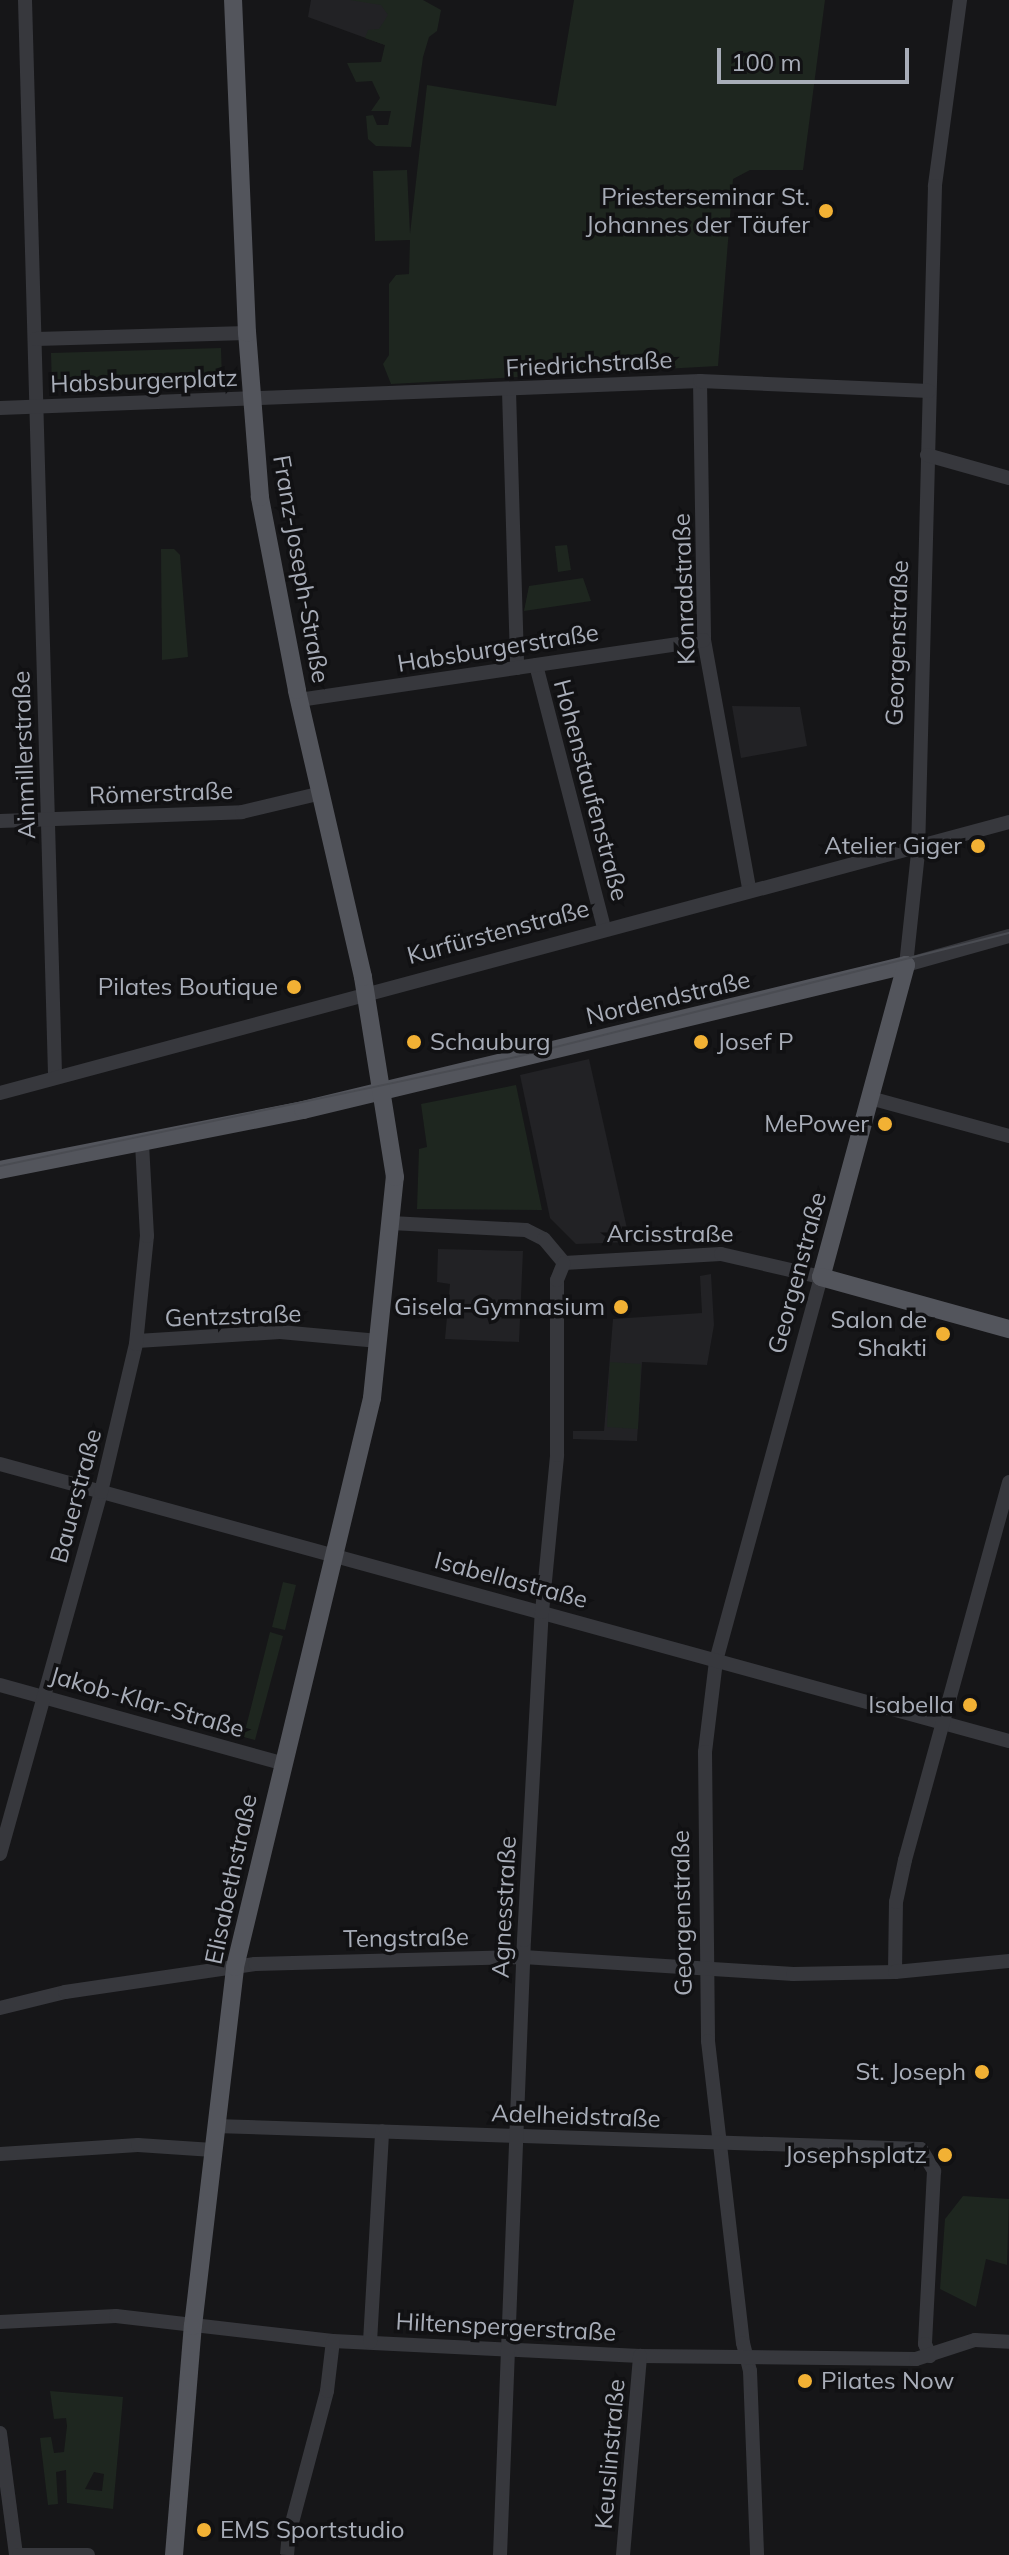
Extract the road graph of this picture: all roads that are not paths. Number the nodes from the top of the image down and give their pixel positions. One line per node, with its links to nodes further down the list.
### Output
1 (25, 0): 5 (street, Ainmillerstraße)
2 (233, 0): 4 (main road, Franz-Joseph-Straße)
3 (960, 0): 8 (street, Georgenstraße)
4 (247, 333): 5 (street, Habsburgerplatz); 9 (main road, Franz-Joseph-Straße)
5 (36, 339): 10 (street, Ainmillerstraße)
6 (700, 381): 7 (street, Friedrichstraße); 8 (street, Friedrichstraße); 14 (street, Konradstraße)
7 (509, 391): 9 (street, Friedrichstraße); 16 (street, Hohenstaufenstraße)
8 (929, 391): 12 (street, Georgenstraße)
9 (251, 401): 10 (street, Habsburgerplatz); 17 (main road, Franz-Joseph-Straße)
10 (38, 406): 11 (street); 19 (street, Ainmillerstraße)
11 (0, 408)
12 (927, 455): 13 (street); 22 (street, Georgenstraße)
13 (1009, 478)
14 (704, 640): 15 (street, Habsburgerstraße); 23 (street, Konradstraße)
15 (536, 665): 16 (street, Habsburgerstraße); 24 (street, Hohenstaufenstraße)
16 (517, 668): 17 (street, Habsburgerstraße)
17 (299, 700): 18 (main road, Franz-Joseph-Straße)
18 (322, 793): 19 (street, Römerstraße); 27 (main road, Franz-Joseph-Straße)
19 (48, 820): 20 (street, Römerstraße); 28 (street, Ainmillerstraße)
20 (0, 821)
21 (1009, 822): 22 (street, Kurfürstenstraße)
22 (918, 844): 23 (street, Kurfürstenstraße); 26 (street, Georgenstraße)
23 (749, 887): 24 (street, Kurfürstenstraße)
24 (604, 927): 27 (street, Kurfürstenstraße)
25 (1009, 936): 26 (street, Nordendstraße)
26 (906, 965): 29 (main road, Nordendstraße); 31 (main road, Georgenstraße)
27 (366, 991): 28 (street, Kurfürstenstraße); 29 (main road, Franz-Joseph-Straße)
28 (55, 1077): 30 (street, Kurfürstenstraße)
29 (385, 1090): 33 (main road, Nordendstraße); 35 (main road, Franz-Joseph-Straße)
30 (0, 1093)
31 (870, 1098): 32 (street); 37 (main road, Georgenstraße)
32 (1009, 1136)
33 (142, 1143): 34 (main road, Nordendstraße); 39 (street, Bauerstraße)
34 (3, 1169)
35 (391, 1223): 36 (street); 40 (main road, Elisabethstraße)
36 (564, 1263): 37 (street, Arcisstraße); 45 (street, Agnesstraße)
37 (821, 1277): 38 (main road, Arcisstraße); 46 (street, Georgenstraße)
38 (1009, 1329)
39 (137, 1341): 40 (street, Gentzstraße); 43 (street, Bauerstraße)
40 (379, 1341): 44 (main road, Elisabethstraße)
41 (0, 1464): 43 (street, Isabellastraße)
42 (1009, 1482): 49 (street)
43 (101, 1492): 44 (street, Isabellastraße); 48 (street, Bauerstraße)
44 (334, 1554): 45 (street, Isabellastraße); 51 (main road, Elisabethstraße)
45 (542, 1612): 46 (street, Isabellastraße); 53 (street, Agnesstraße)
46 (716, 1661): 49 (street, Isabellastraße); 56 (street, Georgenstraße)
47 (0, 1685): 48 (street, Jakob-Klar-Straße)
48 (42, 1696): 51 (street, Jakob-Klar-Straße); 52 (street, Bauerstraße)
49 (943, 1723): 50 (street, Isabellastraße); 57 (street)
50 (1009, 1741)
51 (281, 1763): 55 (main road, Elisabethstraße)
52 (0, 1854)
53 (523, 1957): 55 (street, Tengstraße); 56 (street, Tengstraße); 61 (street, Agnesstraße)
54 (1009, 1961): 57 (street, Tengstraße)
55 (235, 1967): 58 (street, Tengstraße); 59 (main road, Elisabethstraße)
56 (707, 1971): 57 (street, Tengstraße); 62 (street, Georgenstraße)
57 (895, 1972)
58 (0, 2008)
59 (215, 2126): 60 (street, Adelheidstraße); 63 (main road, Elisabethstraße)
60 (382, 2131): 61 (street, Adelheidstraße); 68 (street)
61 (515, 2136): 62 (street, Adelheidstraße); 70 (street, Agnesstraße)
62 (723, 2143): 71 (street, Georgenstraße); 73 (street, Adelheidstraße)
63 (213, 2150): 64 (street); 66 (main road, Elisabethstraße)
64 (0, 2154)
65 (0, 2322): 66 (street, Hiltenspergerstraße)
66 (193, 2326): 67 (street, Hiltenspergerstraße); 78 (main road, Elisabethstraße)
67 (333, 2341): 68 (street, Hiltenspergerstraße); 75 (street)
68 (370, 2342): 70 (street, Hiltenspergerstraße)
69 (1009, 2342): 73 (street, Hiltenspergerstraße)
70 (506, 2347): 72 (street, Hiltenspergerstraße); 79 (street, Agnesstraße)
71 (747, 2355): 72 (street, Hiltenspergerstraße); 73 (street, Hiltenspergerstraße); 81 (street, Georgenstraße)
72 (640, 2356): 80 (street, Keuslinstraße)
73 (930, 2356)
74 (0, 2433): 76 (street)
75 (289, 2534)
76 (18, 2555): 77 (street)
77 (88, 2555)
78 (174, 2555)
79 (500, 2555)
80 (623, 2555)
81 (757, 2555)

